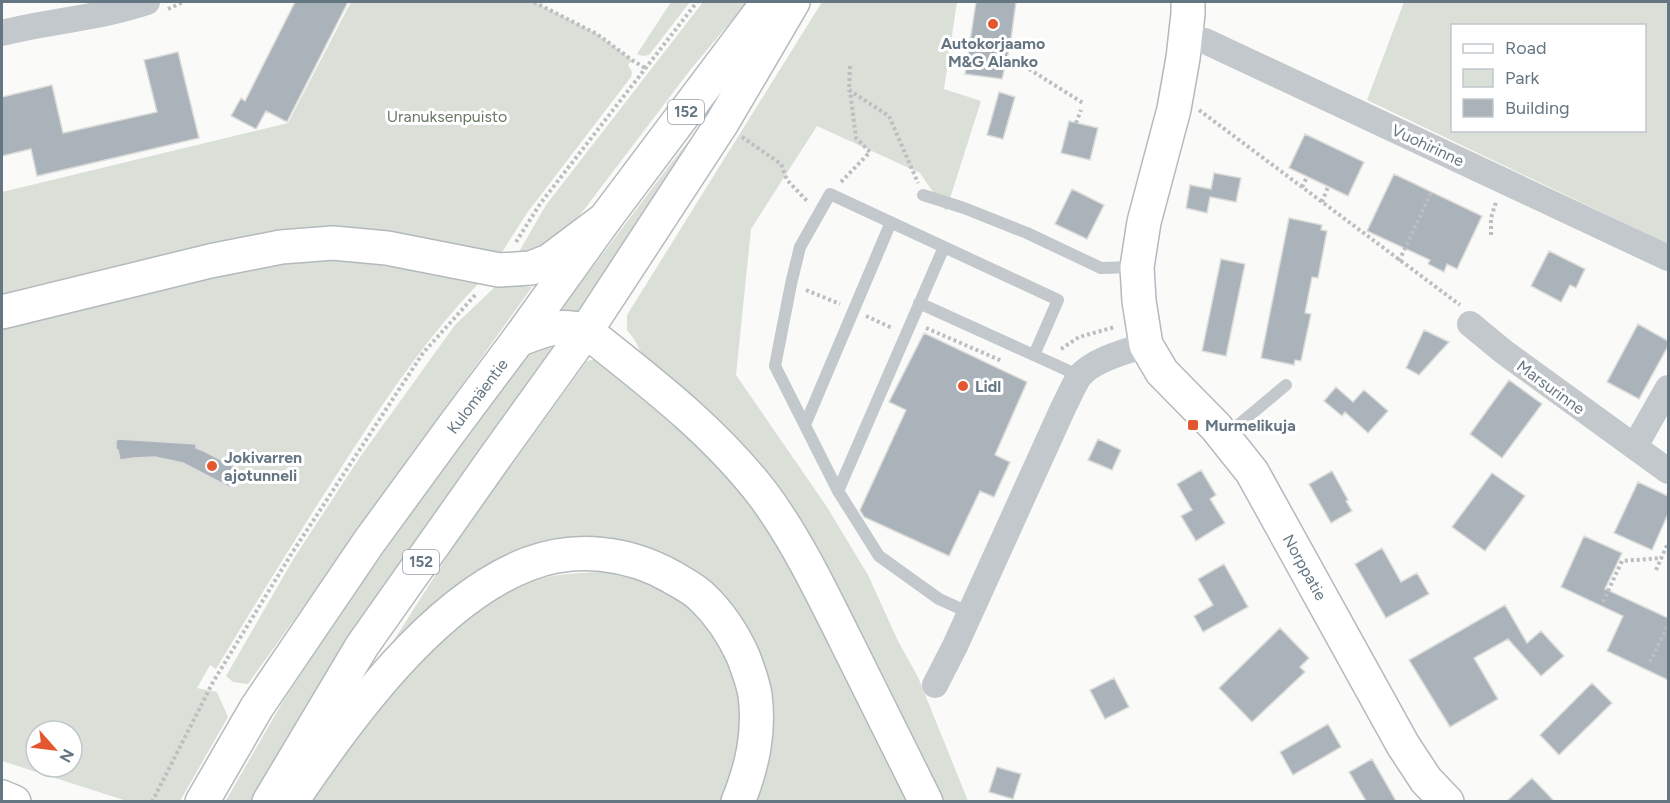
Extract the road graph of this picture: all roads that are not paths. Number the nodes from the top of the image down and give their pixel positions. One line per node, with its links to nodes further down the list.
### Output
1 (147, 2): 5 (street)
2 (768, 2): 8 (main road, Kulomäentie / 152)
3 (792, 2): 16 (main road, 152)
4 (1188, 2): 6 (main road)
5 (2, 33)
6 (1185, 39): 11 (street, Vuohirinne); 12 (main road)
7 (923, 195): 12 (lane)
8 (605, 219): 14 (main road); 17 (main road, Kulomäentie / 152)
9 (891, 222): 10 (lane); 23 (lane); 23 (lane)
10 (944, 247): 13 (lane); 19 (lane)
11 (1668, 258)
12 (1137, 267): 18 (main road)
13 (919, 303): 19 (lane); 27 (lane)
14 (2, 312)
15 (1467, 315): 25 (street, Marsurinne)
16 (586, 331): 17 (main road); 33 (main road, 152); 36 (main road)
17 (518, 340): 32 (main road, Kulomäentie / 152)
18 (1146, 345): 20 (street); 24 (main road, Norppatie)
19 (1034, 355): 20 (lane)
20 (1080, 376): 28 (street)
21 (1286, 385): 24 (lane)
22 (1668, 388): 25 (street)
23 (805, 425): 27 (lane)
24 (1224, 437): 37 (main road, Norppatie)
25 (1635, 446): 26 (street, Marsurinne)
26 (1668, 471)
27 (837, 491): 28 (lane)
28 (970, 613): 29 (street)
29 (935, 686)
30 (2, 797): 31 (main road)
31 (14, 801)
32 (202, 801)
33 (268, 801)
34 (291, 801): 35 (main road)
35 (738, 801)
36 (926, 801)
37 (1447, 801)

